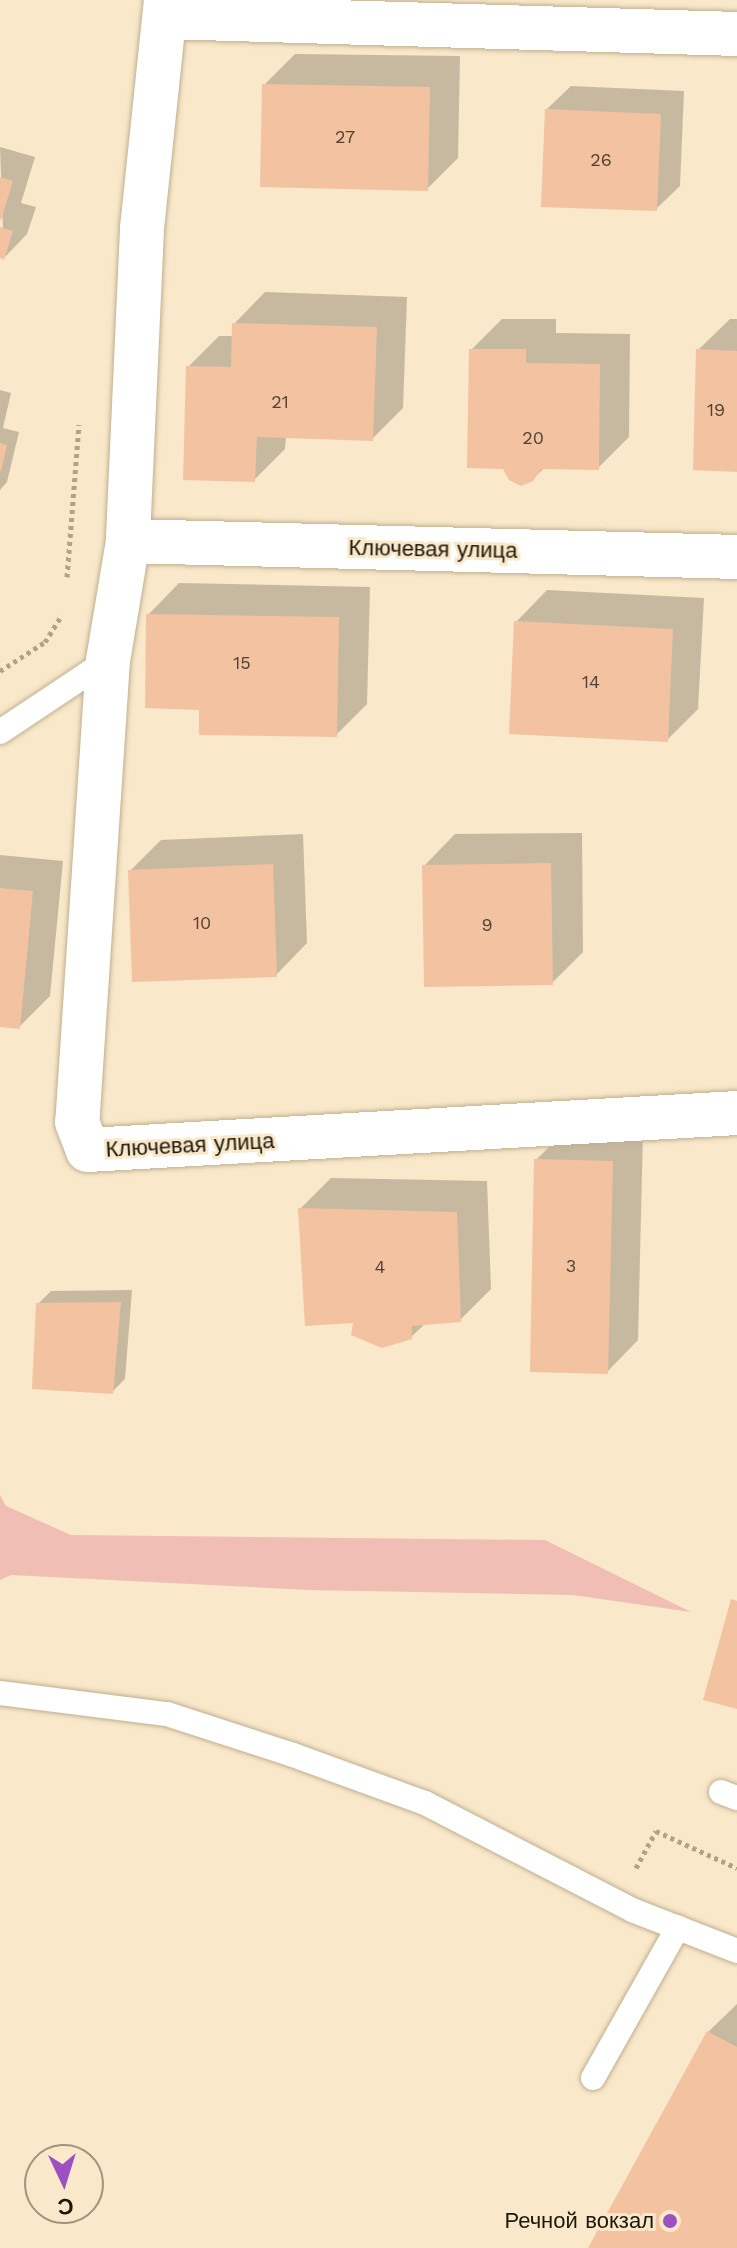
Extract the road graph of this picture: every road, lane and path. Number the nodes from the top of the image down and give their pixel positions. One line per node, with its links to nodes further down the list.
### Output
1 (165, 9): 2 (street, Ключевая улица); 4 (street, Ключевая улица)
2 (737, 34)
3 (80, 415): 6 (path)
4 (128, 541): 5 (street, Ключевая улица); 8 (street, Ключевая улица)
5 (737, 557)
6 (67, 583)
7 (63, 607): 9 (path)
8 (108, 660): 10 (lane); 11 (street, Ключевая улица)
9 (0, 671)
10 (0, 732)
11 (737, 1113)
12 (0, 1693): 15 (lane)
13 (737, 1868): 14 (path)
14 (630, 1877)
15 (678, 1927): 16 (lane); 17 (lane)
16 (737, 1951)
17 (593, 2078)

